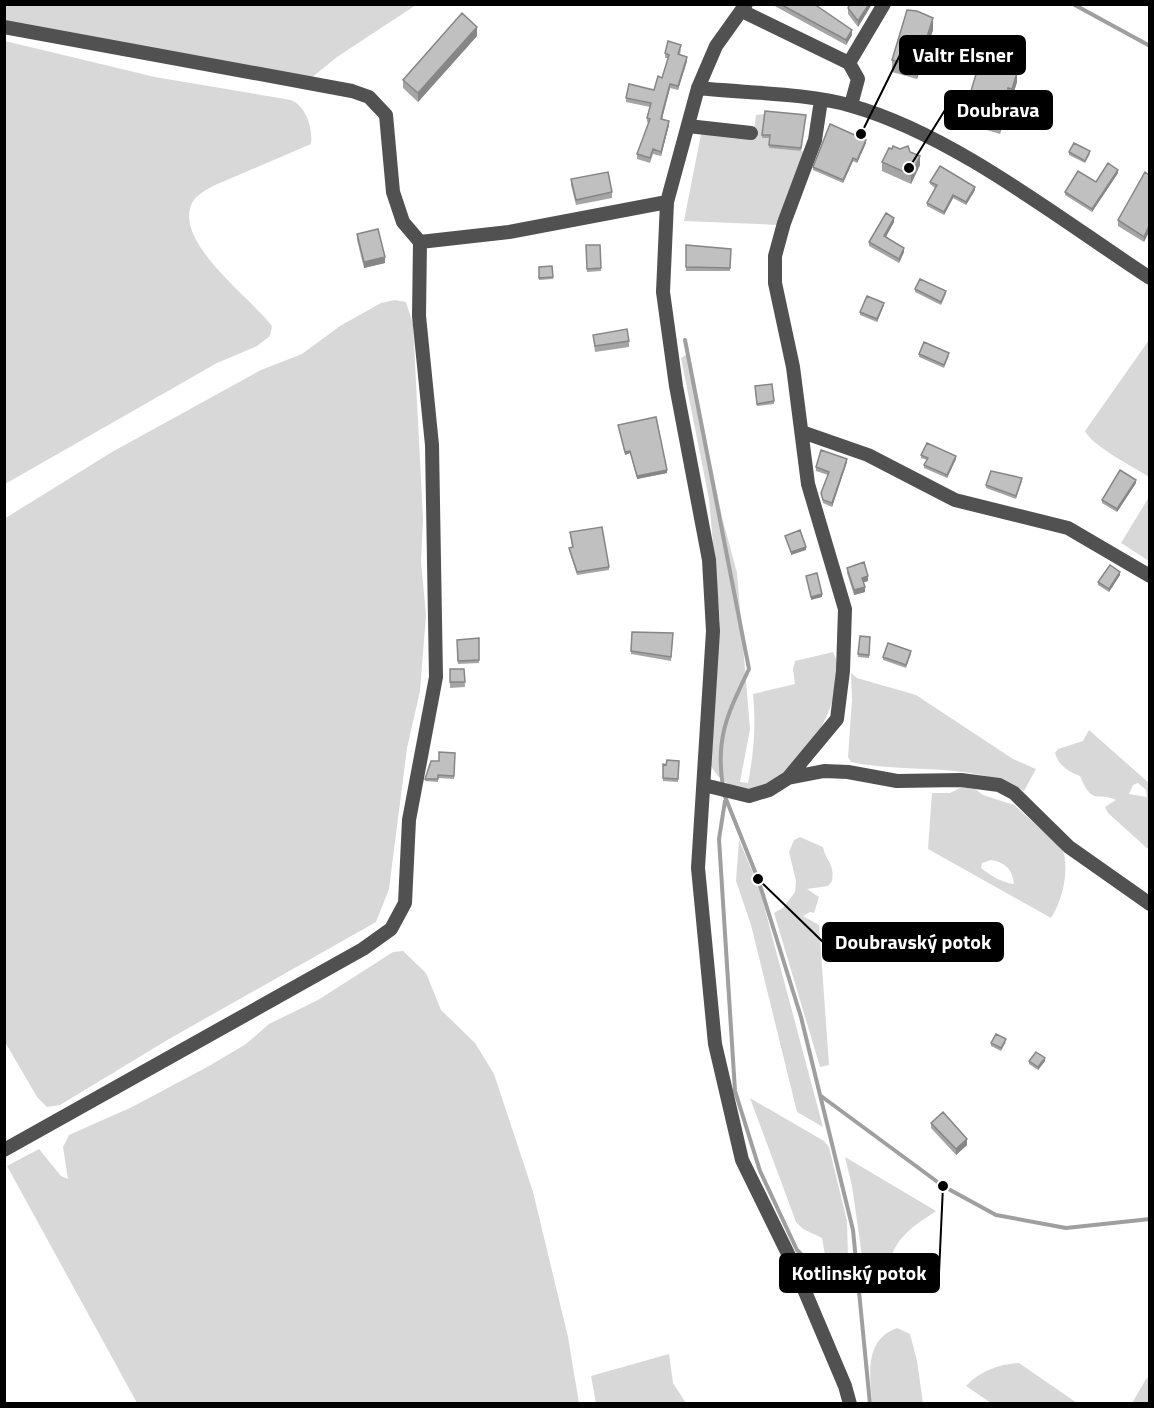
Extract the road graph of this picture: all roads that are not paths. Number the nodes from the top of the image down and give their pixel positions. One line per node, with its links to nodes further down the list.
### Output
1 (884, 4): 4 (street)
2 (744, 8): 4 (street); 5 (street)
3 (4, 27): 11 (street)
4 (849, 63): 7 (street)
5 (699, 88): 6 (street); 8 (street)
6 (821, 100): 7 (street); 13 (street)
7 (851, 105): 12 (street)
8 (688, 126): 9 (street); 10 (street)
9 (751, 133)
10 (667, 202): 11 (street); 16 (street)
11 (420, 242): 18 (street)
12 (1149, 279)
13 (802, 432): 14 (street); 15 (street)
14 (1149, 576)
15 (788, 778): 16 (street); 17 (street)
16 (704, 785): 19 (street)
17 (1149, 904)
18 (4, 1150)
19 (850, 1404)

